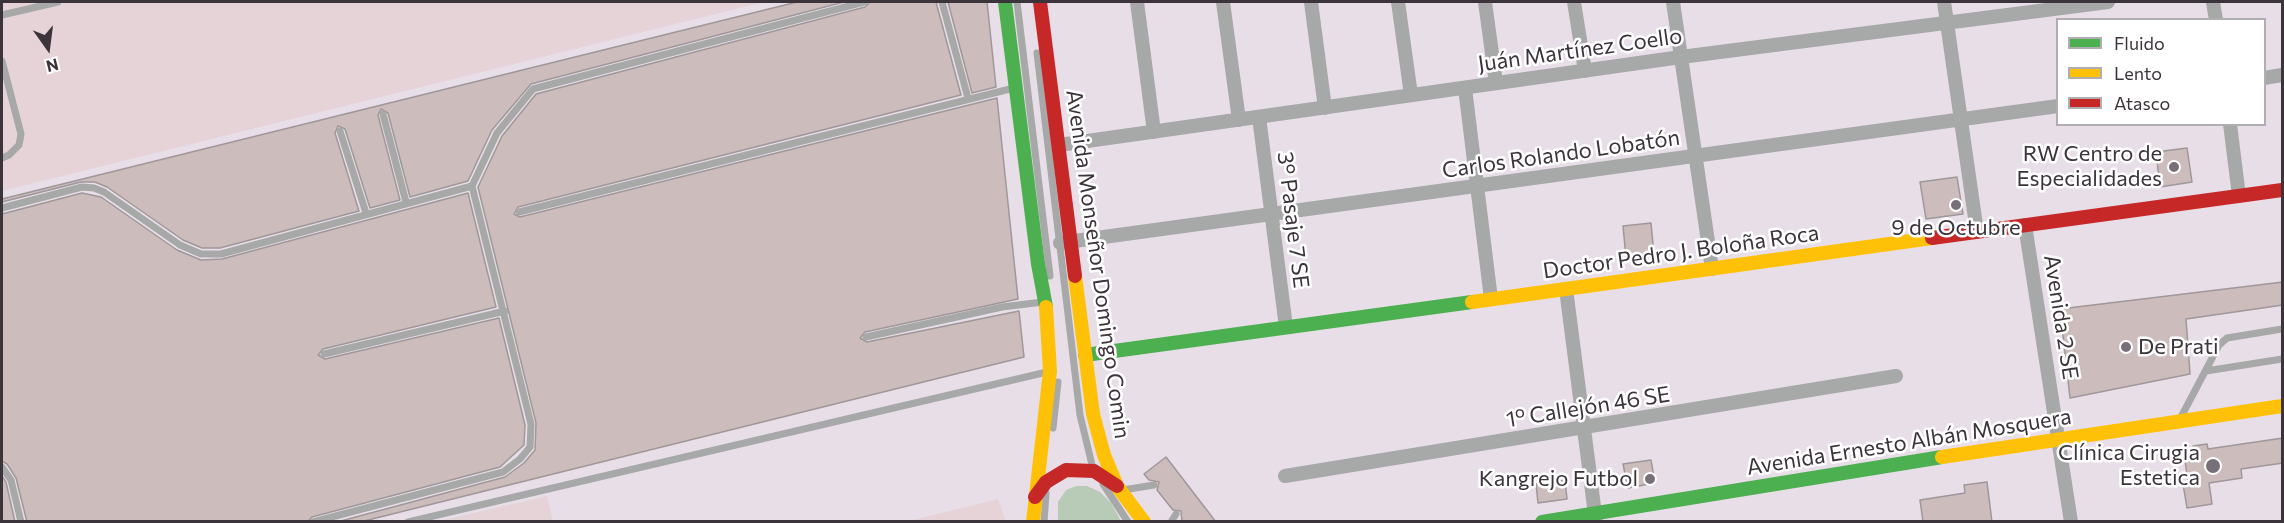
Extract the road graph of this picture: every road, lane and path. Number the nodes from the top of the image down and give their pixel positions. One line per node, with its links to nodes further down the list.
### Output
1 (58, 2): 17 (lane)
2 (864, 2): 43 (lane)
3 (942, 2): 30 (lane)
4 (1005, 2): 27 (street)
5 (1017, 2): 60 (lane, Avenida Monseñor Domingo Comin)
6 (1040, 2): 40 (street, Avenida Monseñor Domingo Comin)
7 (1137, 2): 39 (street)
8 (1223, 2): 35 (street)
9 (1311, 2): 32 (street)
10 (1398, 2): 29 (street)
11 (1485, 2): 26 (street)
12 (1574, 2): 23 (street)
13 (1673, 2): 21 (street)
14 (1944, 2): 19 (street)
15 (2108, 2): 19 (street, Juán Martínez Coello)
16 (2213, 2): 18 (street)
17 (2, 15)
18 (2216, 18)
19 (1947, 22): 21 (street, Juán Martínez Coello); 36 (street)
20 (1036, 48): 54 (lane, Avenida Monseñor Domingo Comin)
21 (1681, 57): 23 (street, Juán Martínez Coello); 41 (street)
22 (2, 61): 42 (lane)
23 (1584, 71): 26 (street, Juán Martínez Coello)
24 (2283, 75): 25 (street)
25 (2266, 78)
26 (1496, 83): 28 (street, Juán Martínez Coello)
27 (1017, 88): 30 (lane); 58 (street)
28 (1465, 88): 29 (street, Juán Martínez Coello); 44 (street)
29 (1411, 95): 32 (street, Juán Martínez Coello)
30 (968, 98): 49 (lane)
31 (2056, 106): 36 (street, Carlos Rolando Lobatón)
32 (1325, 108): 34 (street, Juán Martínez Coello)
33 (383, 114): 47 (lane)
34 (1259, 117): 35 (street, Juán Martínez Coello); 51 (street, 3° Pasaje 7 SE)
35 (1239, 120): 39 (street, Juán Martínez Coello)
36 (1961, 120): 41 (street, Carlos Rolando Lobatón); 53 (street)
37 (2230, 126): 46 (street)
38 (340, 131): 50 (lane)
39 (1154, 132): 40 (street, Juán Martínez Coello)
40 (1059, 145): 54 (street, Avenida Monseñor Domingo Comin)
41 (1695, 156): 44 (street, Carlos Rolando Lobatón); 55 (street)
42 (2, 158)
43 (472, 186): 47 (lane); 59 (lane)
44 (1477, 186): 51 (street, Carlos Rolando Lobatón); 57 (street)
45 (2283, 190): 46 (street, Doctor Pedro J. Boloña Roca)
46 (2239, 196): 52 (street, Doctor Pedro J. Boloña Roca)
47 (406, 202): 50 (lane)
48 (2, 208): 50 (lane)
49 (519, 212)
50 (366, 213)
51 (1271, 215): 54 (street, Carlos Rolando Lobatón); 61 (street, 3° Pasaje 7 SE)
52 (2025, 225): 53 (street, Doctor Pedro J. Boloña Roca); 74 (street, Avenida 2 SE)
53 (1977, 232): 55 (street, Doctor Pedro J. Boloña Roca)
54 (1065, 243): 65 (street, Avenida Monseñor Domingo Comin); 76 (lane, Avenida Monseñor Domingo Comin)
55 (1712, 269): 56 (street, Doctor Pedro J. Boloña Roca)
56 (1566, 288): 57 (street, Doctor Pedro J. Boloña Roca); 72 (street)
57 (1491, 299): 61 (street, Doctor Pedro J. Boloña Roca)
58 (1046, 301): 63 (lane); 67 (street)
59 (505, 310): 64 (lane); 85 (lane)
60 (1056, 327)
61 (1286, 327): 65 (street, Doctor Pedro J. Boloña Roca)
62 (2283, 329): 68 (lane)
63 (866, 337)
64 (324, 354)
65 (1085, 355): 80 (street, Avenida Monseñor Domingo Comin)
66 (2283, 359): 68 (lane)
67 (1054, 371): 73 (lane); 81 (street); 86 (lane)
68 (2206, 371): 71 (lane)
69 (1896, 376): 72 (street, 1º Callejón 46 SE)
70 (2283, 406): 71 (street, Avenida Ernesto Albán Mosquera)
71 (2179, 421): 74 (street, Avenida Ernesto Albán Mosquera)
72 (1584, 429): 78 (street, 1º Callejón 46 SE); 83 (street)
73 (1052, 438)
74 (2060, 438): 83 (street, Avenida Ernesto Albán Mosquera); 93 (street, Avenida 2 SE)
75 (2, 467): 84 (lane)
76 (1094, 471): 77 (street); 80 (street); 89 (lane, Avenida Monseñor Domingo Comin)
77 (1047, 477): 81 (street); 88 (lane)
78 (1286, 477)
79 (1154, 485): 80 (lane)
80 (1119, 488): 90 (street, Avenida Monseñor Domingo Comin)
81 (1035, 497): 87 (street)
82 (1176, 514): 91 (lane)
83 (1595, 518): 92 (street, Avenida Ernesto Albán Mosquera)
84 (21, 522)
85 (313, 522)
86 (408, 522)
87 (1033, 522)
88 (1044, 522)
89 (1128, 522)
90 (1144, 522)
91 (1171, 522)
92 (1542, 522)
93 (2071, 522)

